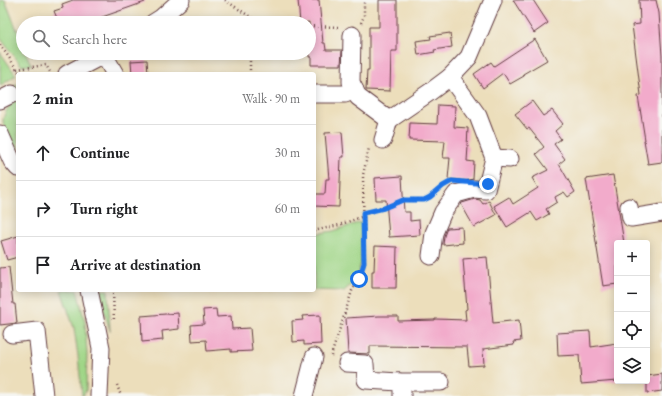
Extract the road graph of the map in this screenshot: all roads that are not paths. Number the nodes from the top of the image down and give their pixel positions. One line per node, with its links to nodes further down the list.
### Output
1 (493, 0): 9 (street)
2 (172, 3): 3 (street)
3 (162, 16)
4 (352, 35): 10 (street)
5 (94, 60): 7 (street)
6 (109, 60): 8 (street)
7 (71, 72)
8 (114, 72)
9 (450, 77): 12 (street); 18 (street)
10 (354, 90): 11 (street); 12 (street)
11 (316, 94)
12 (389, 120): 14 (street)
13 (0, 134): 15 (street)
14 (383, 140)
15 (16, 166)
16 (629, 207): 17 (street)
17 (662, 213)
18 (431, 256)
19 (89, 292): 26 (street)
20 (12, 334): 25 (street)
21 (322, 358): 27 (street)
22 (348, 363): 24 (street)
23 (441, 382): 24 (street)
24 (400, 389)
25 (44, 396)
26 (99, 396)
27 (304, 396)

